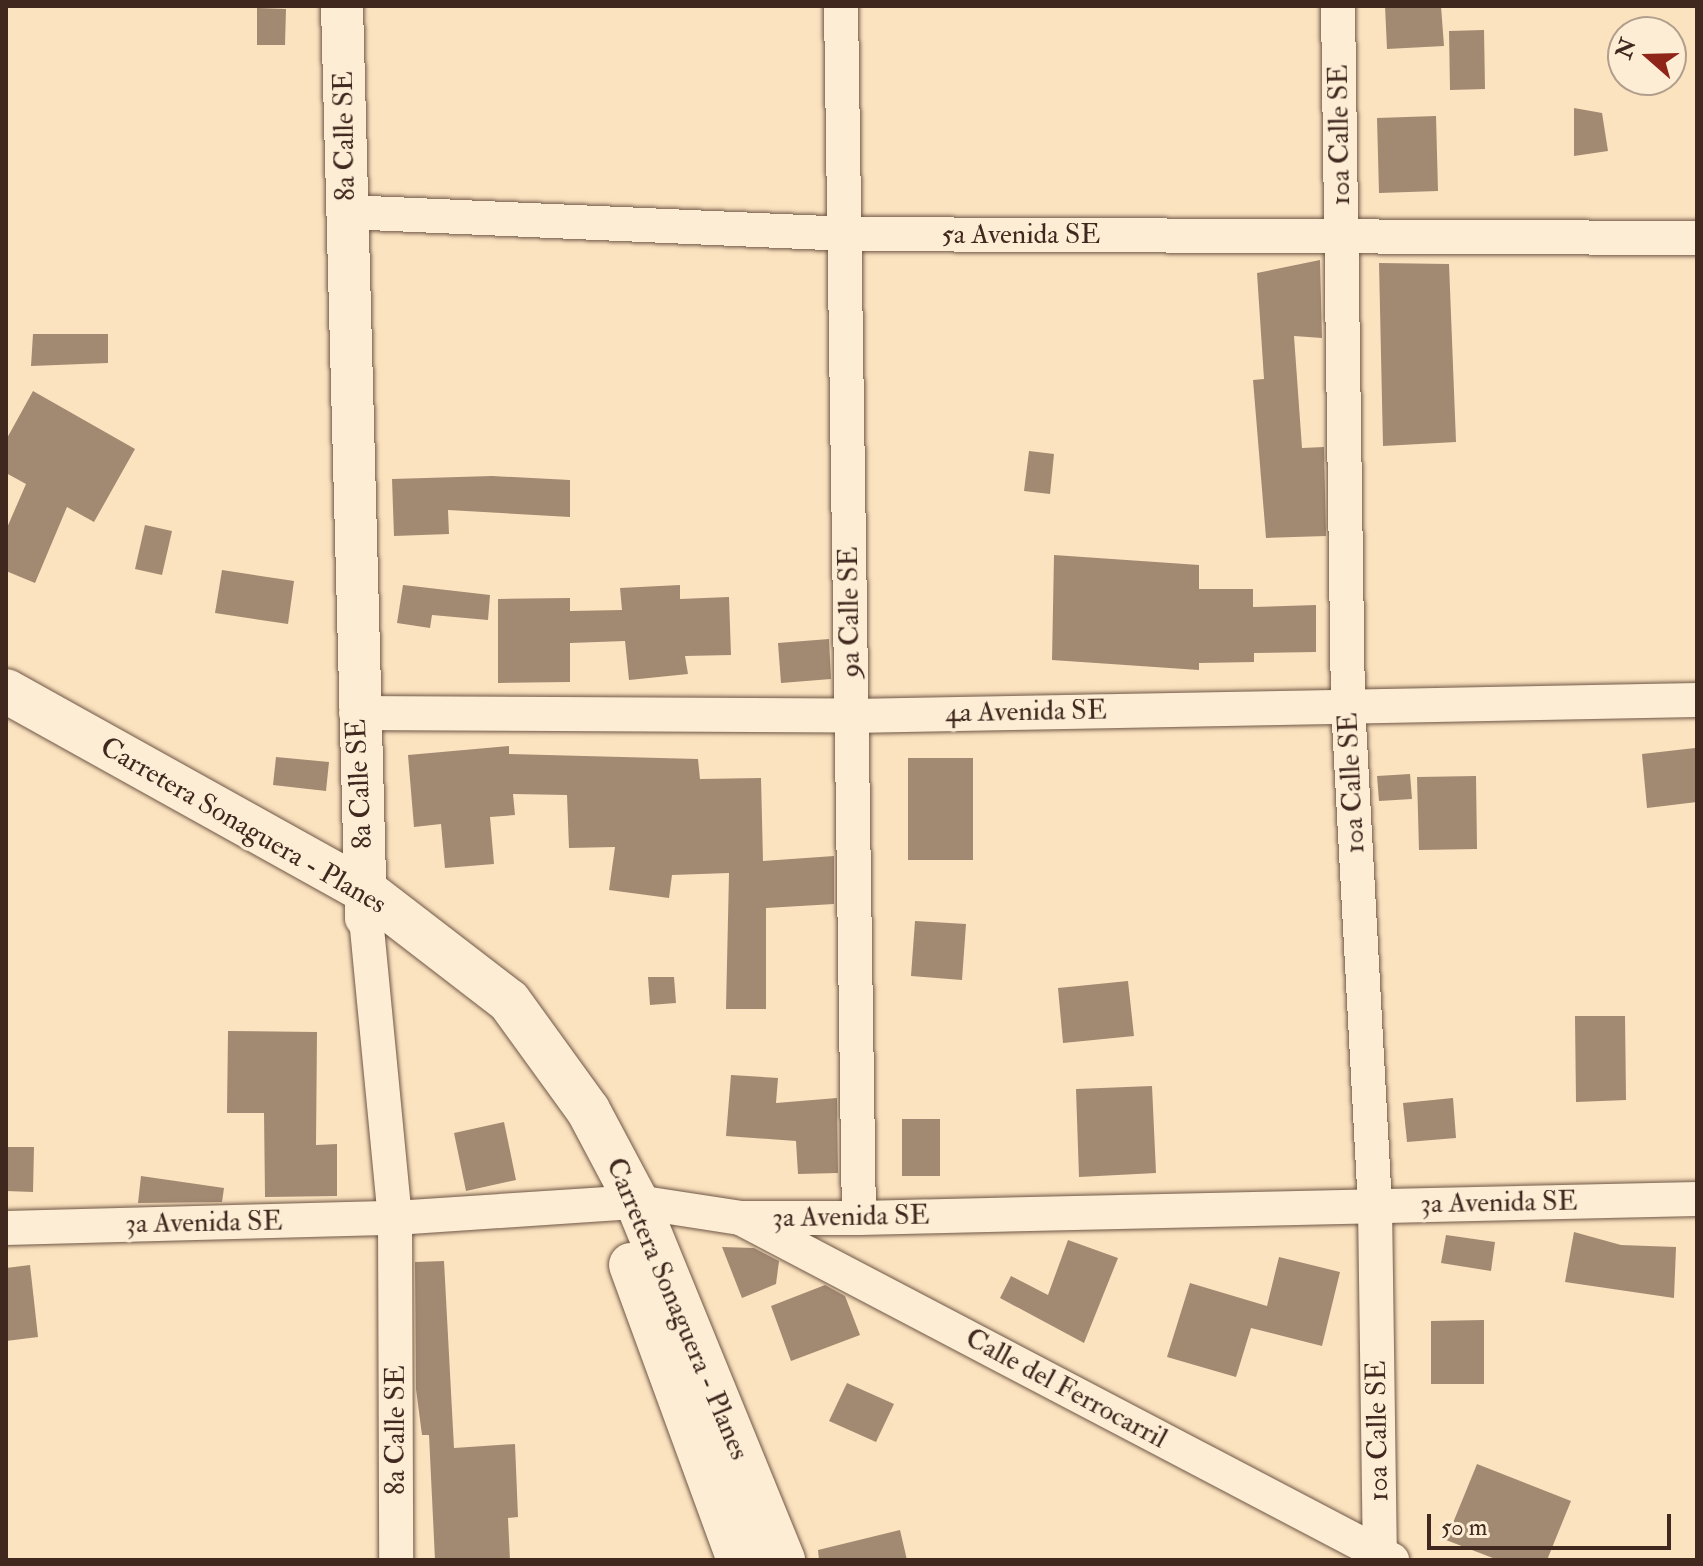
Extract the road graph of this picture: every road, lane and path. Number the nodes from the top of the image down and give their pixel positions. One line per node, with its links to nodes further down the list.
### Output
1 (342, 6): 4 (street, 8a Calle SE)
2 (841, 6): 5 (street, 9a Calle SE)
3 (1338, 6): 6 (street, 10a Calle SE)
4 (346, 212): 5 (street, 5a Avenida SE); 11 (street, 8a Calle SE)
5 (845, 234): 6 (street, 5a Avenida SE); 12 (street, 9a Calle SE)
6 (1341, 238): 7 (street, 5a Avenida SE); 10 (street, 10a Calle SE)
7 (1697, 238)
8 (6, 691): 14 (main road, Carretera Sonaguera - Planes)
9 (1697, 700): 10 (street, 4a Avenida SE)
10 (1348, 704): 12 (street, 4a Avenida SE); 17 (street, 10a Calle SE)
11 (356, 713): 12 (street, 4a Avenida SE); 14 (street, 8a Calle SE)
12 (851, 716): 20 (street, 9a Calle SE)
13 (6, 724): 14 (main road, Carretera Sonaguera - Planes)
14 (366, 904): 16 (main road, Carretera Sonaguera - Planes); 18 (street, 8a Calle SE)
15 (1697, 1199): 17 (street, 3a Avenida SE)
16 (623, 1204): 18 (street, 3a Avenida SE); 19 (street, 3a Avenida SE); 24 (main road, Carretera Sonaguera - Planes); 25 (main road, Carretera Sonaguera - Planes)
17 (1375, 1206): 20 (street, 3a Avenida SE); 22 (street, 10a Calle SE)
18 (395, 1218): 21 (street, 3a Avenida SE); 23 (street, 8a Calle SE)
19 (740, 1218): 20 (street, 3a Avenida SE); 22 (street, Calle del Ferrocarril)
20 (859, 1218)
21 (6, 1228)
22 (1384, 1558)
23 (396, 1560)
24 (739, 1560)
25 (783, 1560)

